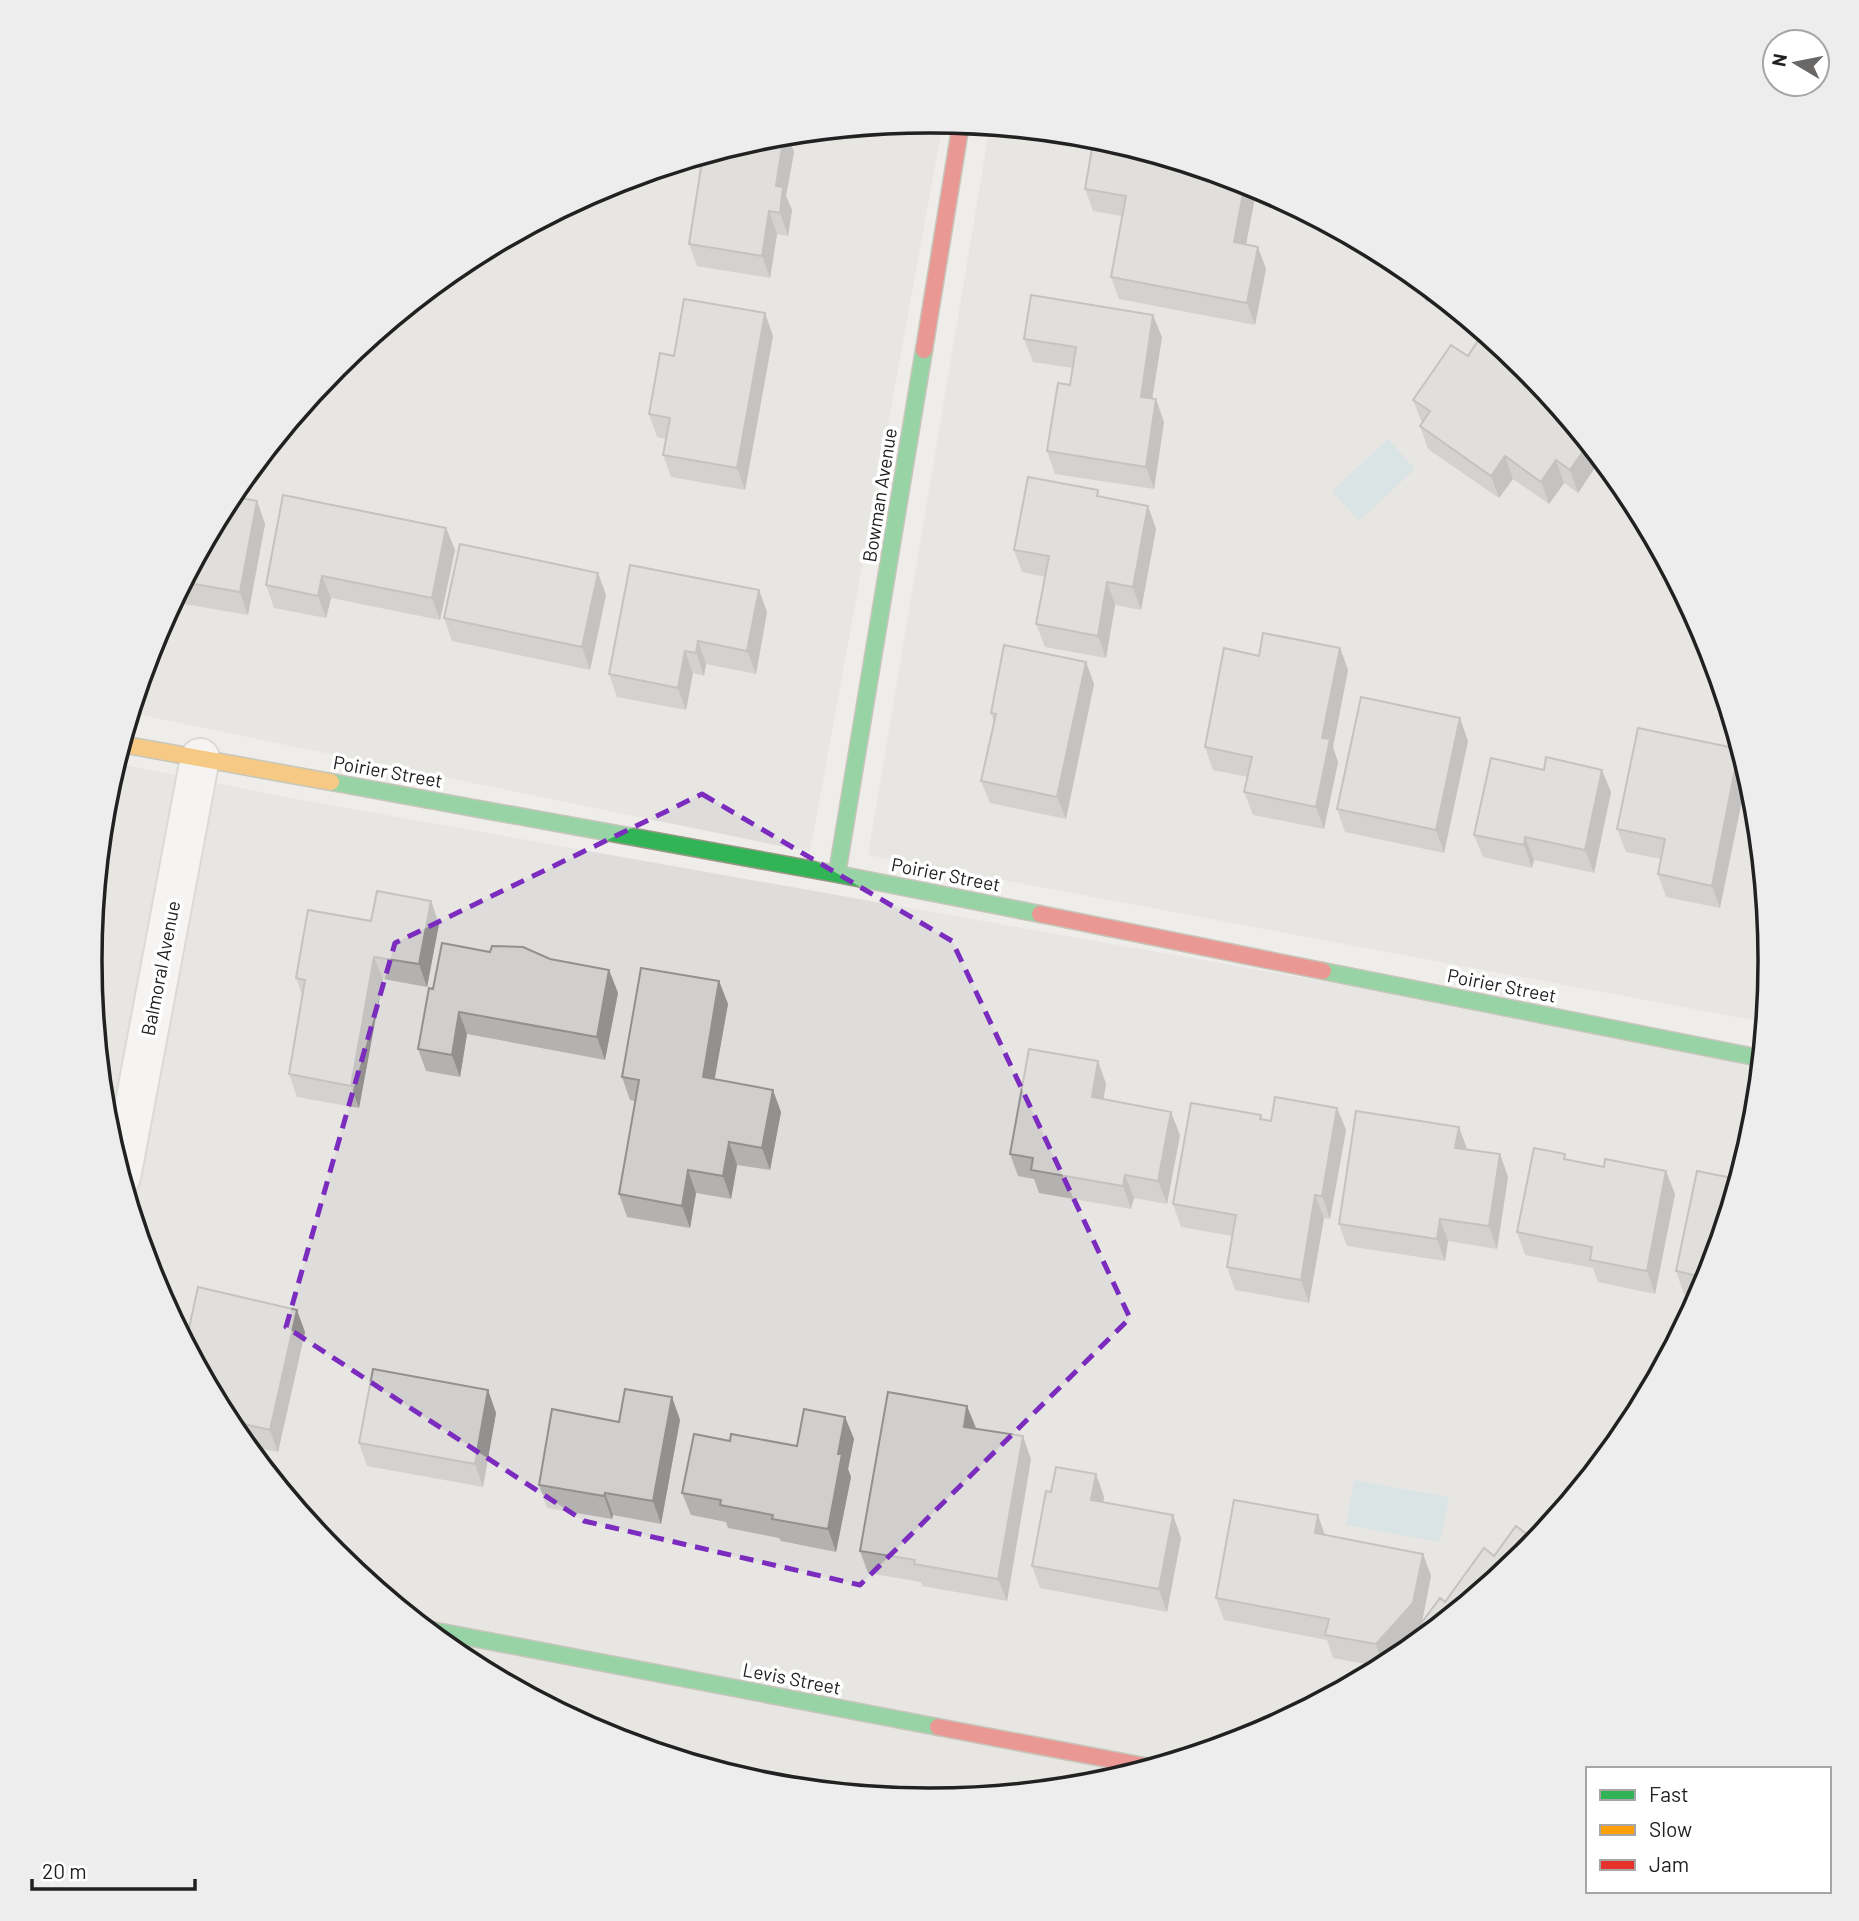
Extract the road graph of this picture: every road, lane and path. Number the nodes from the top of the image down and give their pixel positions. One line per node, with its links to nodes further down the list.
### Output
1 (959, 134): 4 (street, Bowman Avenue)
2 (130, 746): 3 (street, Poirier Street)
3 (200, 758): 4 (street, Poirier Street); 6 (street, Balmoral Avenue)
4 (837, 874): 5 (street, Poirier Street)
5 (1751, 1056)
6 (125, 1155)
7 (447, 1633): 8 (street, Levis Street)
8 (1128, 1764)

